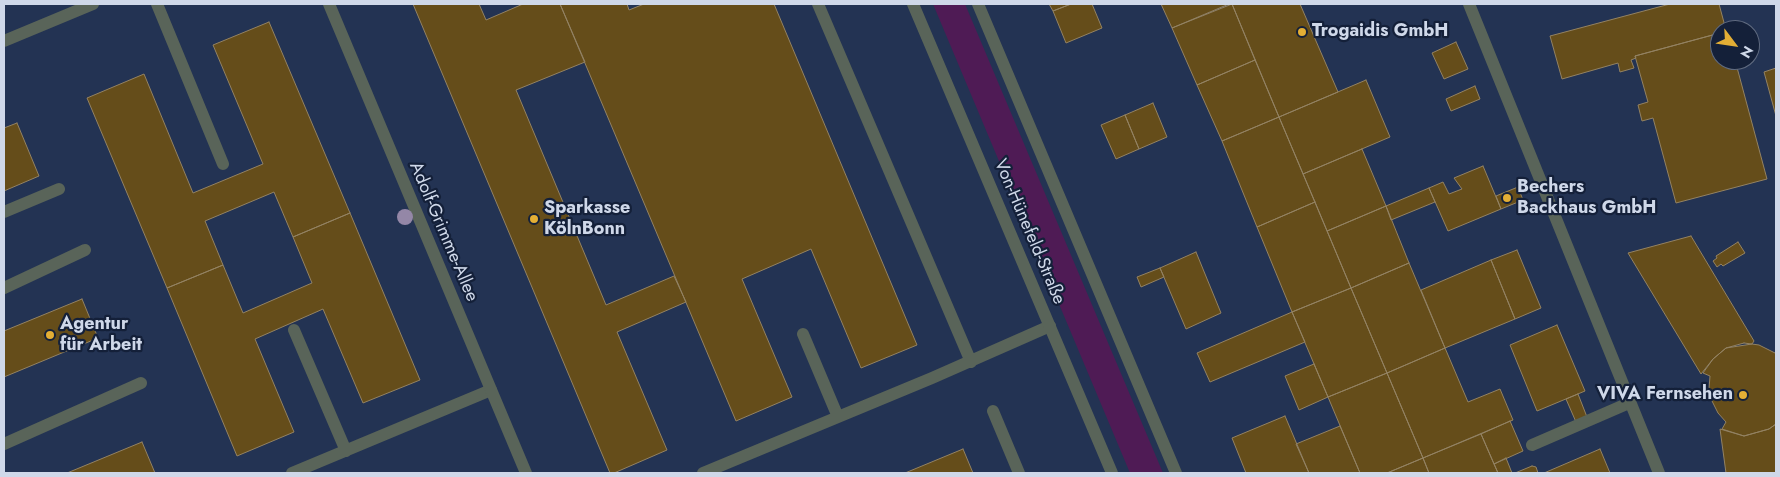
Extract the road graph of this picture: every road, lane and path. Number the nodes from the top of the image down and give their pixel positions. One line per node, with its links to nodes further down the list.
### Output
1 (93, 4): 8 (street)
2 (157, 4): 9 (street)
3 (329, 4): 19 (street, Adolf-Grimme-Allee)
4 (818, 4): 17 (street)
5 (913, 4): 14 (street, Von-Hünefeld-Straße)
6 (978, 4): 31 (street)
7 (1468, 4): 20 (street)
8 (4, 41)
9 (223, 164)
10 (59, 189): 11 (street)
11 (4, 212)
12 (85, 250): 13 (street)
13 (4, 288)
14 (1050, 326): 17 (street); 30 (street, Von-Hünefeld-Straße)
15 (294, 330): 25 (street)
16 (803, 334): 22 (street)
17 (971, 362): 22 (street)
18 (141, 383): 23 (street)
19 (491, 390): 25 (street); 27 (street, Adolf-Grimme-Allee)
20 (1629, 403): 24 (street); 32 (street)
21 (993, 411): 29 (street)
22 (838, 417): 28 (street)
23 (4, 444)
24 (1532, 445)
25 (346, 451): 26 (street)
26 (292, 473)
27 (526, 473)
28 (703, 473)
29 (1019, 473)
30 (1112, 473)
31 (1176, 473)
32 (1659, 473)

